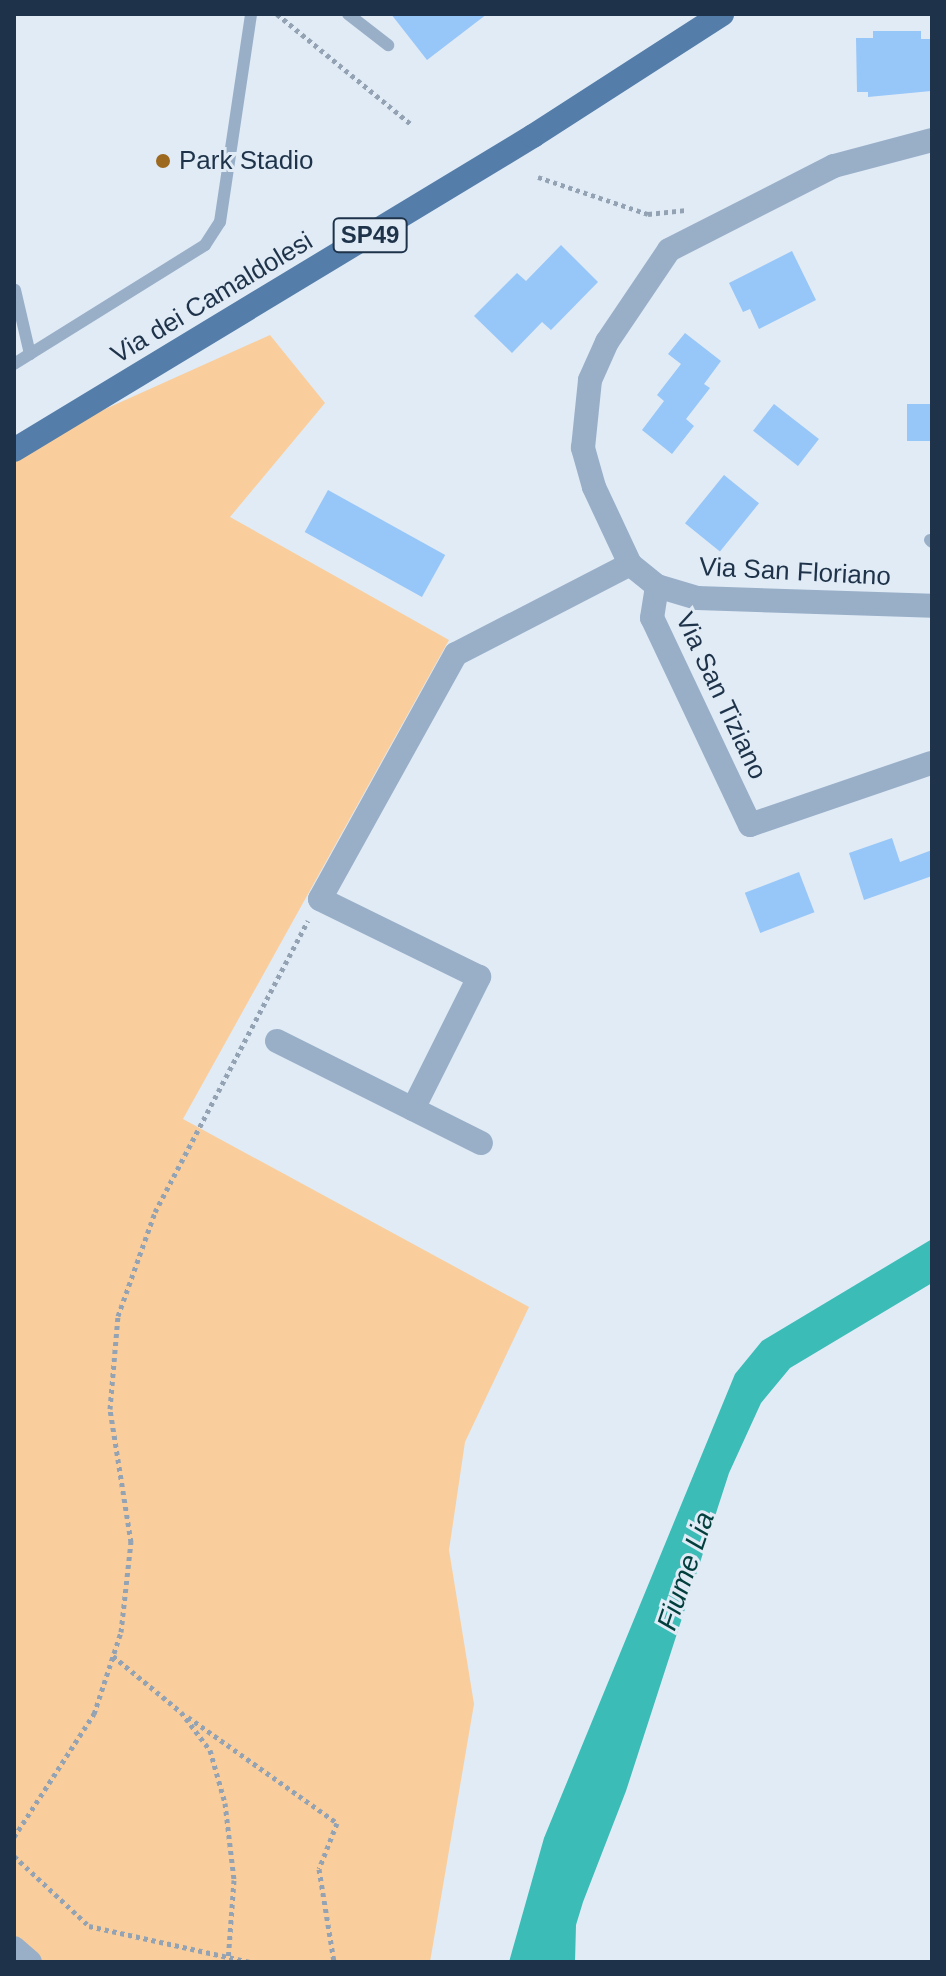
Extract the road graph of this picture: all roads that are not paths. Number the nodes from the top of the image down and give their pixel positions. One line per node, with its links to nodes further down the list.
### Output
1 (251, 14): 7 (lane)
2 (348, 14): 4 (lane)
3 (722, 14): 9 (main road, Via dei Camaldolesi / SP49)
4 (388, 45)
5 (932, 140): 10 (street, Via San Tiziano)
6 (15, 290): 7 (lane)
7 (30, 354): 8 (lane)
8 (14, 364)
9 (14, 450)
10 (630, 564): 11 (street, Via San Tiziano); 15 (street)
11 (657, 586): 12 (street, Via San Floriano); 13 (street, Via San Tiziano)
12 (932, 606)
13 (931, 763)
14 (277, 1041): 15 (street)
15 (413, 1109): 16 (street)
16 (481, 1143)
17 (14, 1948): 18 (street)
18 (30, 1962)

